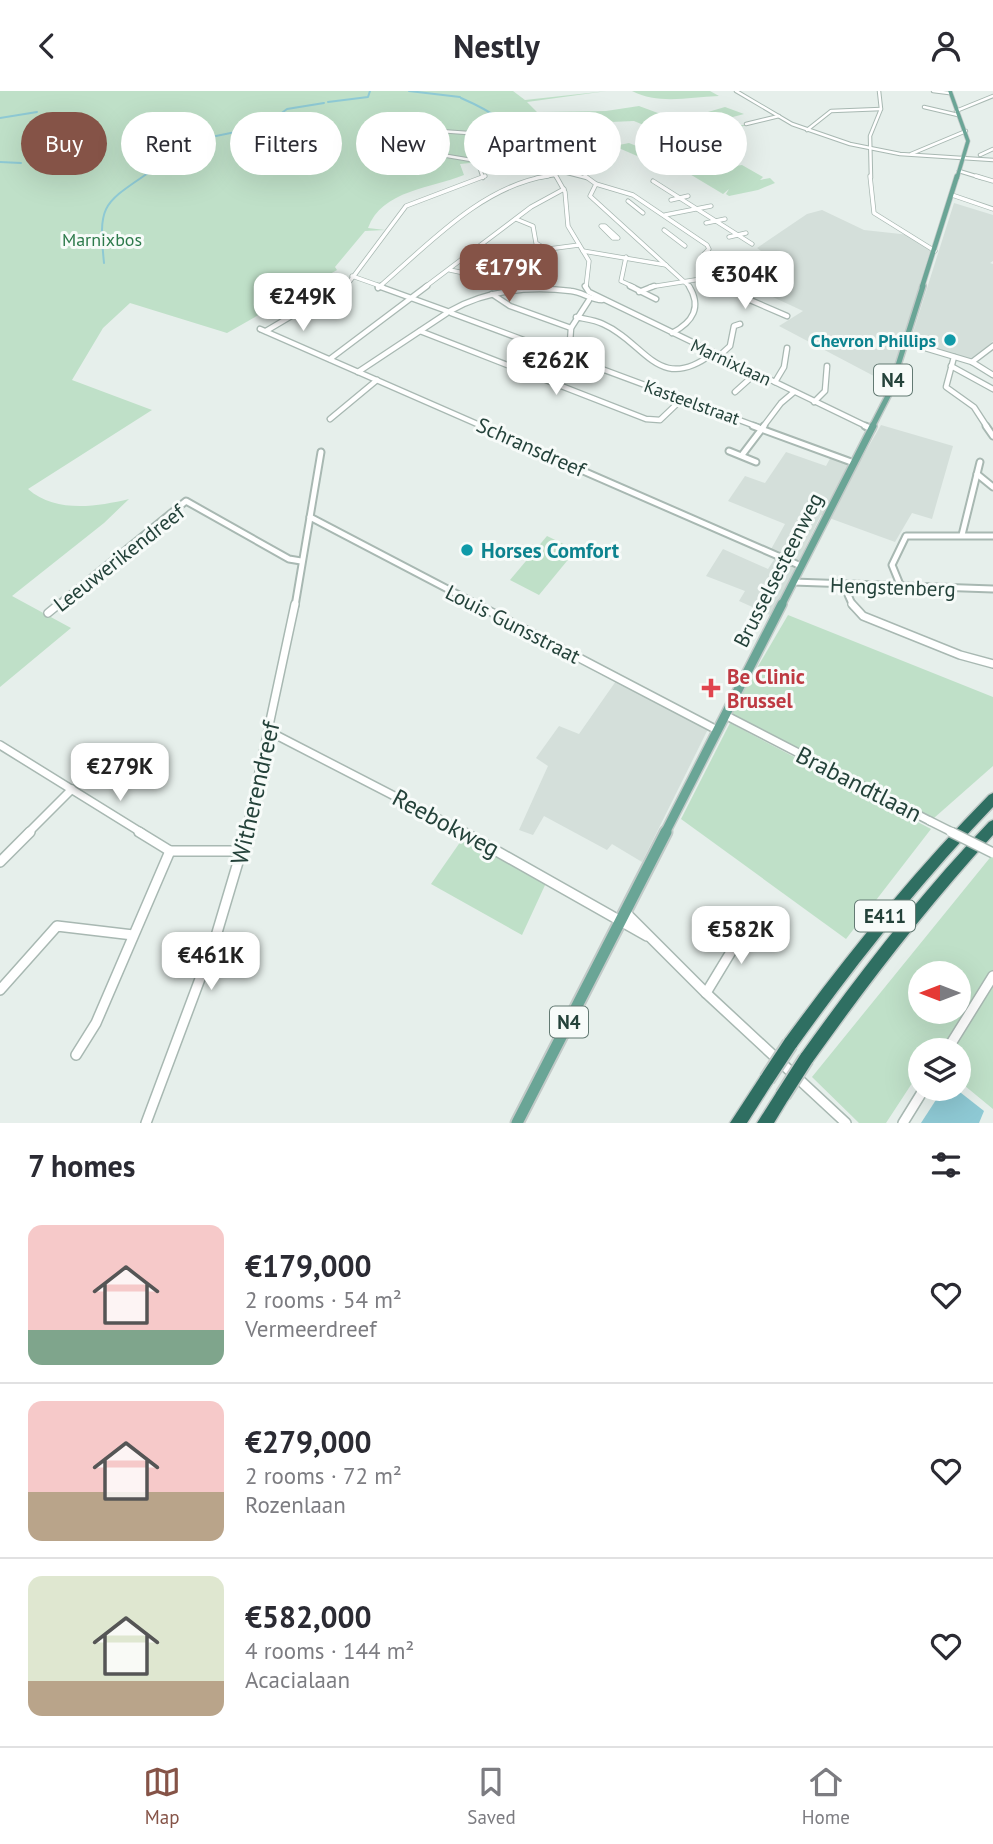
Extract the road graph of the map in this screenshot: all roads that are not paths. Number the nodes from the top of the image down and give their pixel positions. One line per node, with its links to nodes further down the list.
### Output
1 (736, 91): 7 (street)
2 (748, 91): 7 (street)
3 (879, 91): 9 (street)
4 (933, 91): 5 (street)
5 (950, 92): 10 (main road)
6 (993, 96): 10 (street)
7 (753, 97): 11 (street)
8 (924, 107): 10 (street)
9 (881, 109): 13 (street); 16 (street)
10 (958, 112): 14 (main road)
11 (779, 116): 12 (street); 13 (street)
12 (747, 124)
13 (807, 130): 16 (street)
14 (966, 131): 17 (street); 19 (main road, Brusselsesteenweg / N4)
15 (993, 149): 18 (street)
16 (870, 150): 17 (street); 62 (street)
17 (911, 155): 19 (street)
18 (978, 156): 19 (street); 20 (street)
19 (963, 158): 22 (main road, Brusselsesteenweg / N4)
20 (993, 160)
21 (477, 161): 21 (street)
22 (959, 171): 28 (street); 34 (main road, Brusselsesteenweg / N4)
23 (484, 175): 72 (street)
24 (541, 175): 75 (street)
25 (555, 175): 32 (street)
26 (579, 175): 29 (street)
27 (653, 181): 31 (street)
28 (993, 181)
29 (596, 184): 39 (street); 50 (street)
30 (668, 186): 31 (street)
31 (662, 187): 33 (street); 36 (street)
32 (564, 189): 46 (street); 59 (street)
33 (654, 189)
34 (952, 195): 43 (street); 62 (main road, Brusselsesteenweg / N4)
35 (688, 197): 36 (street)
36 (680, 198): 37 (street); 42 (street)
37 (671, 200)
38 (628, 201): 40 (street)
39 (646, 202): 40 (street); 45 (street)
40 (633, 205): 44 (street)
41 (711, 206): 42 (street)
42 (696, 209): 45 (street); 48 (street)
43 (993, 209)
44 (643, 213)
45 (665, 215): 53 (street)
46 (516, 219): 61 (street); 70 (street)
47 (725, 219): 48 (street)
48 (715, 221): 49 (street); 56 (street)
49 (706, 222)
50 (628, 229): 52 (street); 65 (street)
51 (664, 230): 55 (street)
52 (612, 232)
53 (689, 232): 55 (street); 73 (street)
54 (746, 233): 56 (street)
55 (672, 235): 60 (street)
56 (737, 235): 57 (street); 58 (street)
57 (729, 237)
58 (752, 244)
59 (579, 245): 61 (street); 63 (street)
60 (685, 246)
61 (544, 248): 68 (street)
62 (935, 251): 93 (main road, Brusselsesteenweg / N4)
63 (584, 253): 66 (street); 81 (street)
64 (760, 254): 73 (street)
65 (657, 255): 67 (street); 69 (street)
66 (626, 257): 67 (street); 76 (street)
67 (649, 260): 69 (street)
68 (525, 265): 70 (street); 71 (street)
69 (668, 265): 74 (street)
70 (450, 270): 78 (street)
71 (530, 272)
72 (352, 276): 75 (street, Kasteelstraat); 90 (street)
73 (720, 277): 74 (street); 82 (street)
74 (686, 281): 76 (street); 92 (street)
75 (378, 288): 78 (street, Kasteelstraat)
76 (639, 292): 79 (street)
77 (492, 293): 80 (street, Marnixlaan); 83 (street); 88 (street)
78 (411, 298): 83 (street, Kasteelstraat); 100 (street)
79 (656, 299)
80 (589, 300): 81 (street, Marnixlaan); 86 (street)
81 (604, 300): 92 (street, Marnixlaan)
82 (769, 309): 84 (street); 85 (street)
83 (449, 312): 91 (street); 97 (street, Kasteelstraat)
84 (758, 315)
85 (787, 316)
86 (576, 317): 88 (street); 96 (street)
87 (740, 324): 98 (street)
88 (571, 328): 97 (street)
89 (260, 329): 90 (street, Schransdreef)
90 (267, 331): 100 (street, Schransdreef)
91 (420, 331): 104 (street); 112 (street)
92 (672, 333): 96 (street, Marnixlaan)
93 (905, 342): 99 (street); 115 (main road, Brusselsesteenweg / N4)
94 (993, 346): 101 (street)
95 (787, 348): 108 (street)
96 (712, 354): 98 (street, Marnixlaan)
97 (569, 356): 112 (street, Kasteelstraat)
98 (718, 357): 105 (street, Marnixlaan)
99 (954, 357): 101 (street); 103 (street)
100 (330, 359): 104 (street, Schransdreef)
101 (972, 362): 106 (street)
102 (827, 366): 113 (street)
103 (951, 366): 109 (street); 117 (street)
104 (358, 372): 107 (street, Schransdreef)
105 (755, 374): 108 (street, Marnixlaan); 110 (street)
106 (993, 375)
107 (377, 380): 114 (street); 132 (street, Schransdreef)
108 (775, 383): 111 (street, Marnixlaan)
109 (993, 389)
110 (734, 392)
111 (794, 392): 113 (street, Marnixlaan); 116 (street)
112 (682, 399): 116 (street, Kasteelstraat)
113 (814, 403): 115 (street, Marnixlaan)
114 (330, 419)
115 (873, 427): 123 (main road, Brusselsesteenweg / N4)
116 (763, 429): 120 (street); 123 (street, Kasteelstraat)
117 (993, 436)
118 (729, 451): 120 (street)
119 (321, 452): 128 (street, Witherendreef)
120 (742, 455): 121 (street)
121 (756, 462)
122 (980, 462): 124 (street)
123 (854, 463): 132 (main road, Brusselsesteenweg / N4)
124 (977, 474): 125 (street); 126 (street)
125 (987, 481): 126 (street); 127 (street)
126 (975, 482): 129 (street)
127 (993, 487)
128 (310, 517): 131 (street, Witherendreef); 140 (street, Louis Gunsstraat)
129 (962, 535): 130 (street); 135 (street)
130 (993, 536)
131 (302, 561): 137 (street, Leeuwerikendreef); 141 (street, Witherendreef)
132 (801, 566): 133 (main road, Brusselsesteenweg / N4)
133 (793, 582): 134 (street, Hengstenberg); 139 (main road, Brusselsesteenweg / N4)
134 (844, 586): 135 (street, Hengstenberg); 138 (street)
135 (901, 587): 136 (street, Hengstenberg)
136 (993, 589)
137 (48, 613)
138 (993, 664)
139 (725, 715): 140 (main road, Brusselsesteenweg / N4); 148 (street, Brabandtlaan, bridge)
140 (718, 730): 150 (main road, Brusselsesteenweg / N4)
141 (268, 734): 147 (street, Witherendreef); 150 (street, Reebokweg)
142 (1, 744): 143 (street)
143 (72, 789): 146 (street); 149 (street)
144 (993, 799): 161 (highway, E411, bridge)
145 (993, 826): 162 (highway, E411, bridge)
146 (170, 851): 147 (street); 152 (street)
147 (242, 851): 159 (street, Witherendreef)
148 (993, 853)
149 (0, 862)
150 (622, 917): 155 (street, Reebokweg); 160 (main road, Brusselsesteenweg / N4)
151 (750, 922): 155 (street)
152 (133, 935): 154 (street); 157 (street)
153 (993, 976): 156 (street)
154 (0, 990)
155 (706, 993): 163 (street, Reebokweg)
156 (954, 1038)
157 (76, 1055)
158 (917, 1101): 164 (street)
159 (146, 1123)
160 (517, 1123)
161 (738, 1123)
162 (765, 1123)
163 (846, 1123)
164 (903, 1123)

